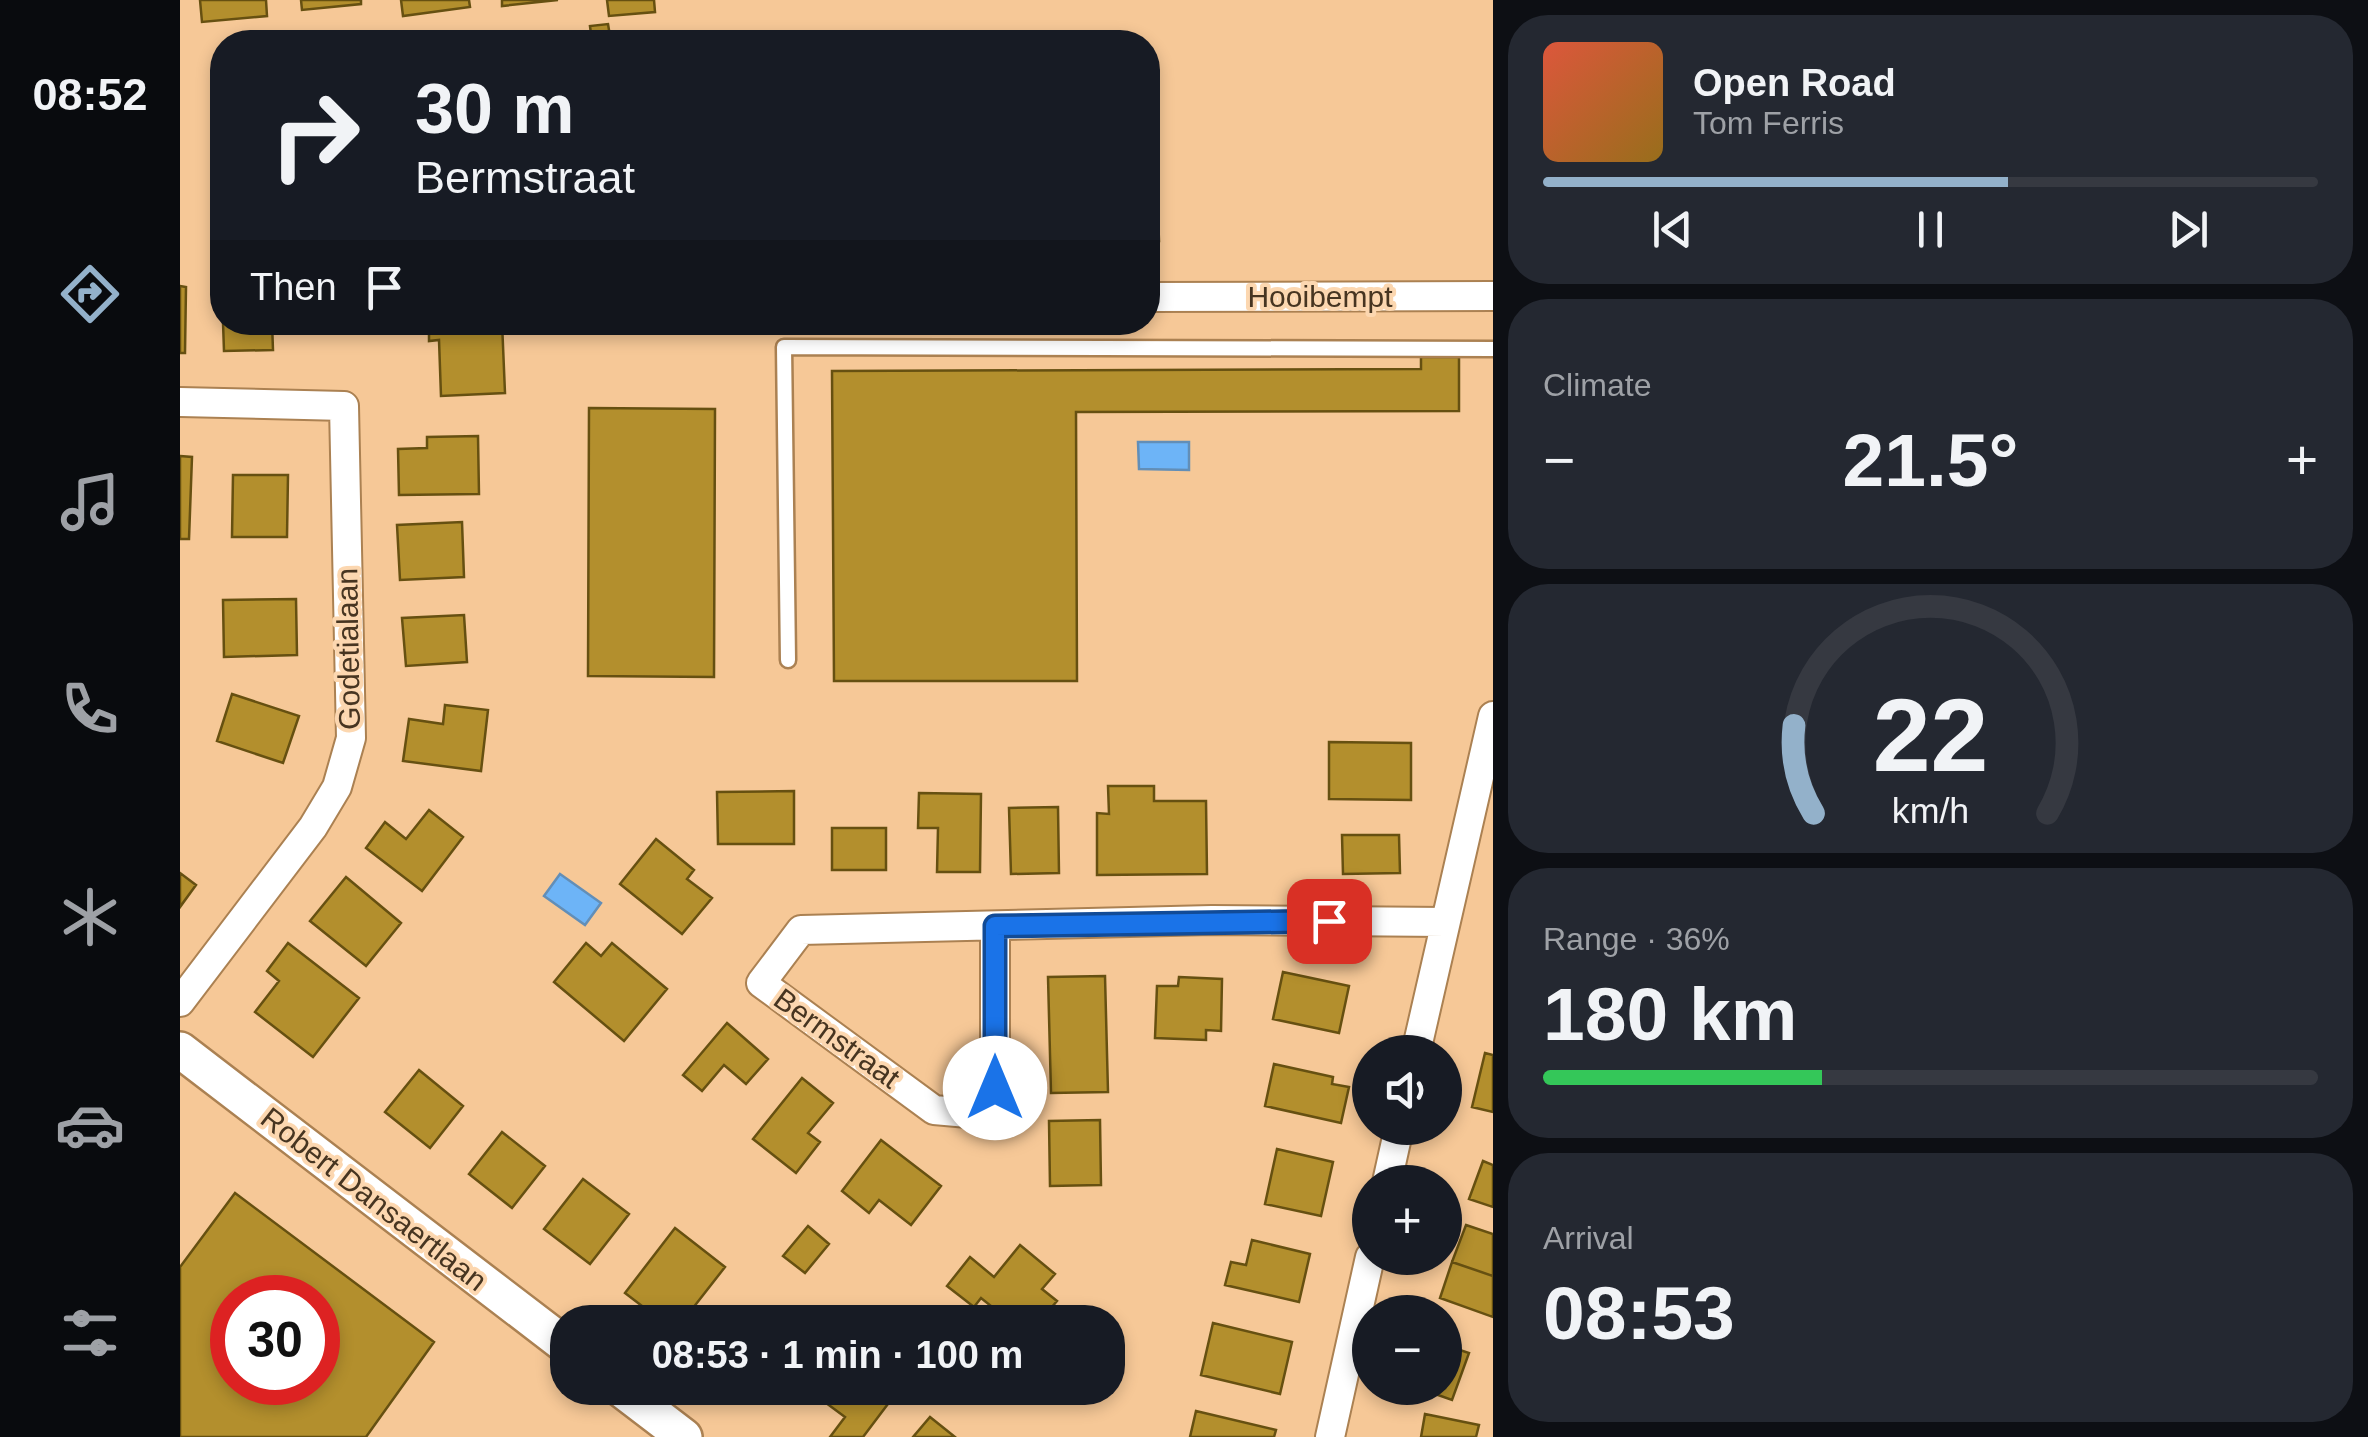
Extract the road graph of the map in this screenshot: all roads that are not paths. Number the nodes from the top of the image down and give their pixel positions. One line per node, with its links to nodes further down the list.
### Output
1 (1493, 296): 2 (street, Hooibempt)
2 (1160, 297)
3 (1493, 350): 5 (lane)
4 (180, 402): 9 (street, Godetialaan)
5 (788, 660)
6 (1493, 716): 7 (street)
7 (1445, 922): 8 (street, Bermstraat); 10 (street)
8 (995, 926): 8 (street, Bermstraat)
9 (180, 1002)
10 (1420, 1035)
11 (180, 1050): 13 (street, Robert Dansaertlaan)
12 (1366, 1275): 16 (street)
13 (550, 1333)
14 (642, 1405): 15 (street)
15 (684, 1437)
16 (1330, 1437)

